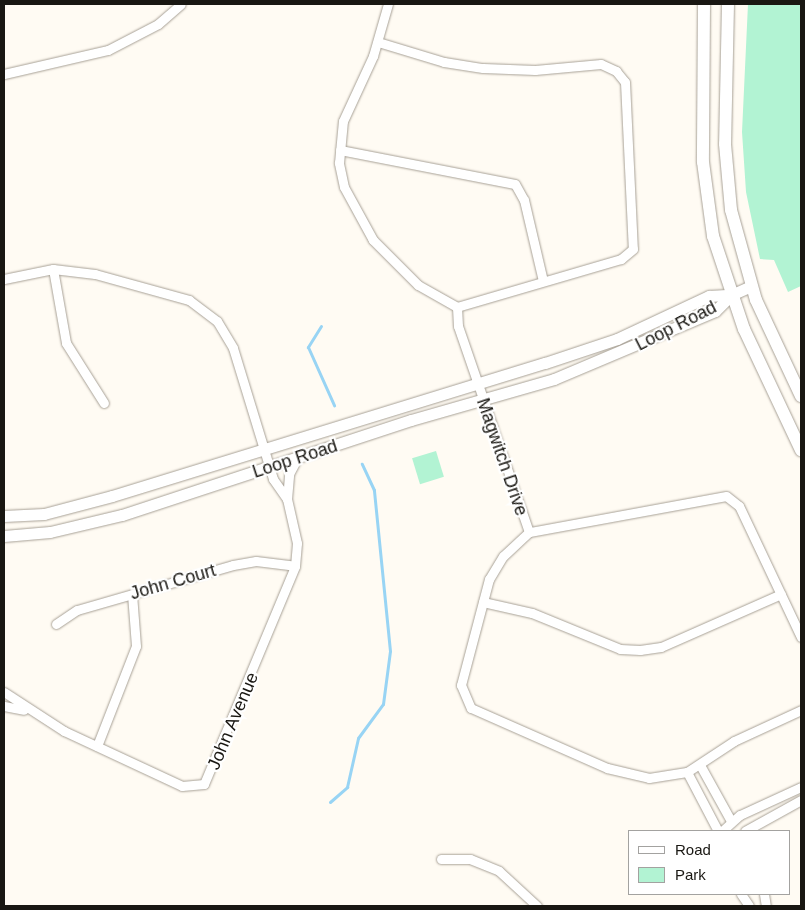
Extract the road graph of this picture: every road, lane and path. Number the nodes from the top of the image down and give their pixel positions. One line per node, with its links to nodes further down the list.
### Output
1 (181, 4): 6 (street)
2 (388, 4): 5 (street)
3 (704, 4): 12 (main road)
4 (728, 4): 11 (main road)
5 (378, 42): 7 (street); 10 (street)
6 (4, 74)
7 (340, 150): 10 (street); 13 (street)
8 (53, 269): 9 (street, John Avenue); 17 (street); 18 (street, John Avenue)
9 (4, 280)
10 (543, 281): 13 (street)
11 (751, 286): 12 (street); 15 (main road)
12 (731, 295): 14 (street, Loop Road); 16 (street, Loop Road); 19 (main road)
13 (458, 307): 14 (street, Magwitch Drive)
14 (476, 382): 16 (street, Magwitch Drive); 18 (street, Loop Road)
15 (801, 396)
16 (482, 401): 20 (street, Loop Road); 24 (street, Magwitch Drive)
17 (104, 403)
18 (264, 449): 21 (street, John Avenue); 23 (street, Loop Road)
19 (801, 450)
20 (297, 459): 21 (street, Loop Road); 22 (street, John Avenue)
21 (270, 467): 22 (street, John Avenue); 25 (street, Loop Road)
22 (287, 499): 26 (street, John Avenue)
23 (4, 516)
24 (529, 532): 28 (street); 29 (street)
25 (4, 536)
26 (295, 566): 27 (street, John Court); 36 (street, John Avenue)
27 (132, 594): 30 (street, John Court); 36 (street)
28 (781, 594): 29 (street); 31 (street)
29 (483, 602): 38 (street)
30 (56, 624)
31 (801, 637)
32 (4, 692): 34 (street, John Avenue)
33 (4, 706): 34 (street, John Avenue)
34 (26, 710): 36 (street, John Avenue)
35 (801, 710): 37 (street)
36 (97, 746)
37 (700, 765): 38 (street); 41 (street)
38 (687, 772): 42 (street)
39 (801, 787): 41 (street)
40 (801, 800): 44 (street)
41 (731, 821): 43 (street)
42 (717, 830)
43 (723, 830)
44 (748, 830)
45 (441, 859): 47 (street)
46 (742, 895): 48 (street)
47 (537, 906)
48 (749, 906)

